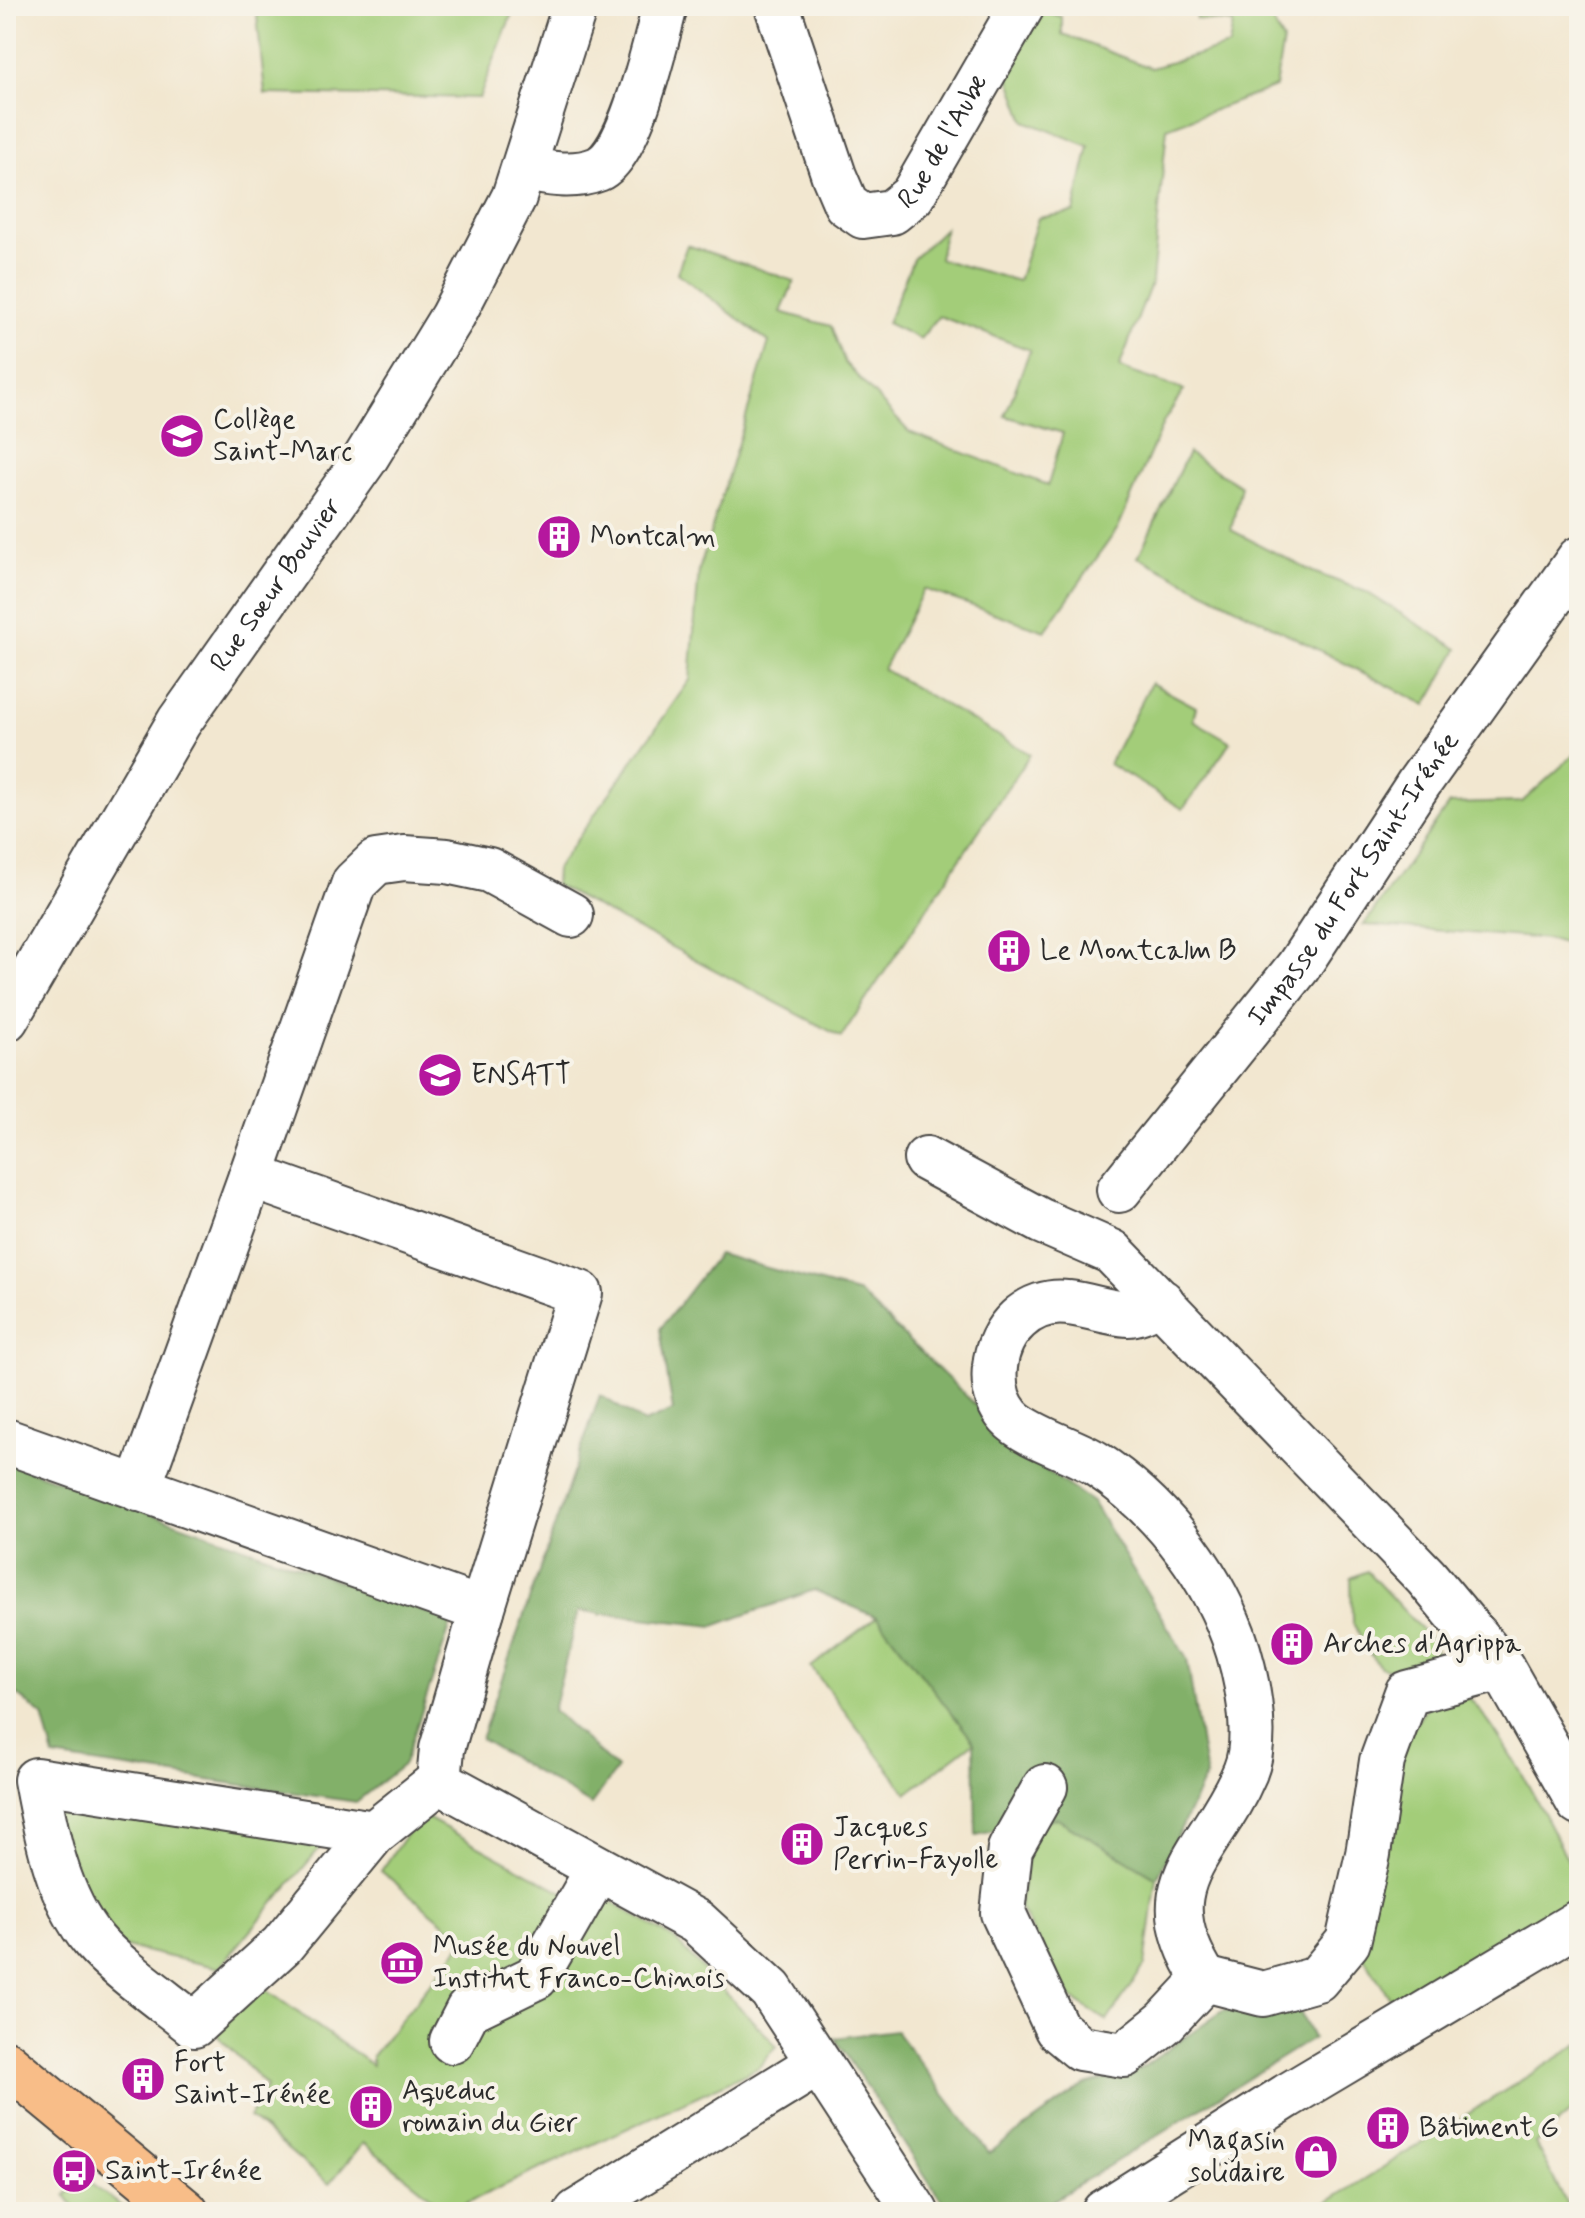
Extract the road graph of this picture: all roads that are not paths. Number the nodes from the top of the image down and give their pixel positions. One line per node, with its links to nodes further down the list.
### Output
1 (575, 6): 5 (street, Rue Sœur Bouvier)
2 (665, 6): 5 (street)
3 (777, 6): 4 (street, Rue de l'Aube)
4 (1022, 6)
5 (525, 167): 8 (street, Rue Sœur Bouvier)
6 (1579, 559): 11 (street, Impasse du Fort Saint-Irénée)
7 (571, 915): 10 (street)
8 (6, 1019)
9 (926, 1159): 12 (street)
10 (251, 1176): 14 (street); 15 (street)
11 (1119, 1190)
12 (1162, 1302): 16 (street); 23 (street)
13 (6, 1441): 14 (street)
14 (138, 1489): 15 (street)
15 (482, 1610): 17 (street)
16 (1502, 1668): 19 (street); 23 (street)
17 (439, 1781): 20 (street); 21 (street)
18 (1045, 1787): 23 (street)
19 (1579, 1803)
20 (374, 1833): 20 (street)
21 (598, 1869): 24 (street); 26 (street)
22 (1579, 1922): 31 (street)
23 (1205, 1979)
24 (452, 2041)
25 (6, 2063): 28 (main road)
26 (817, 2064): 29 (street); 30 (street)
27 (6, 2100): 28 (main road)
28 (186, 2212)
29 (577, 2212)
30 (916, 2212)
31 (1104, 2212)

